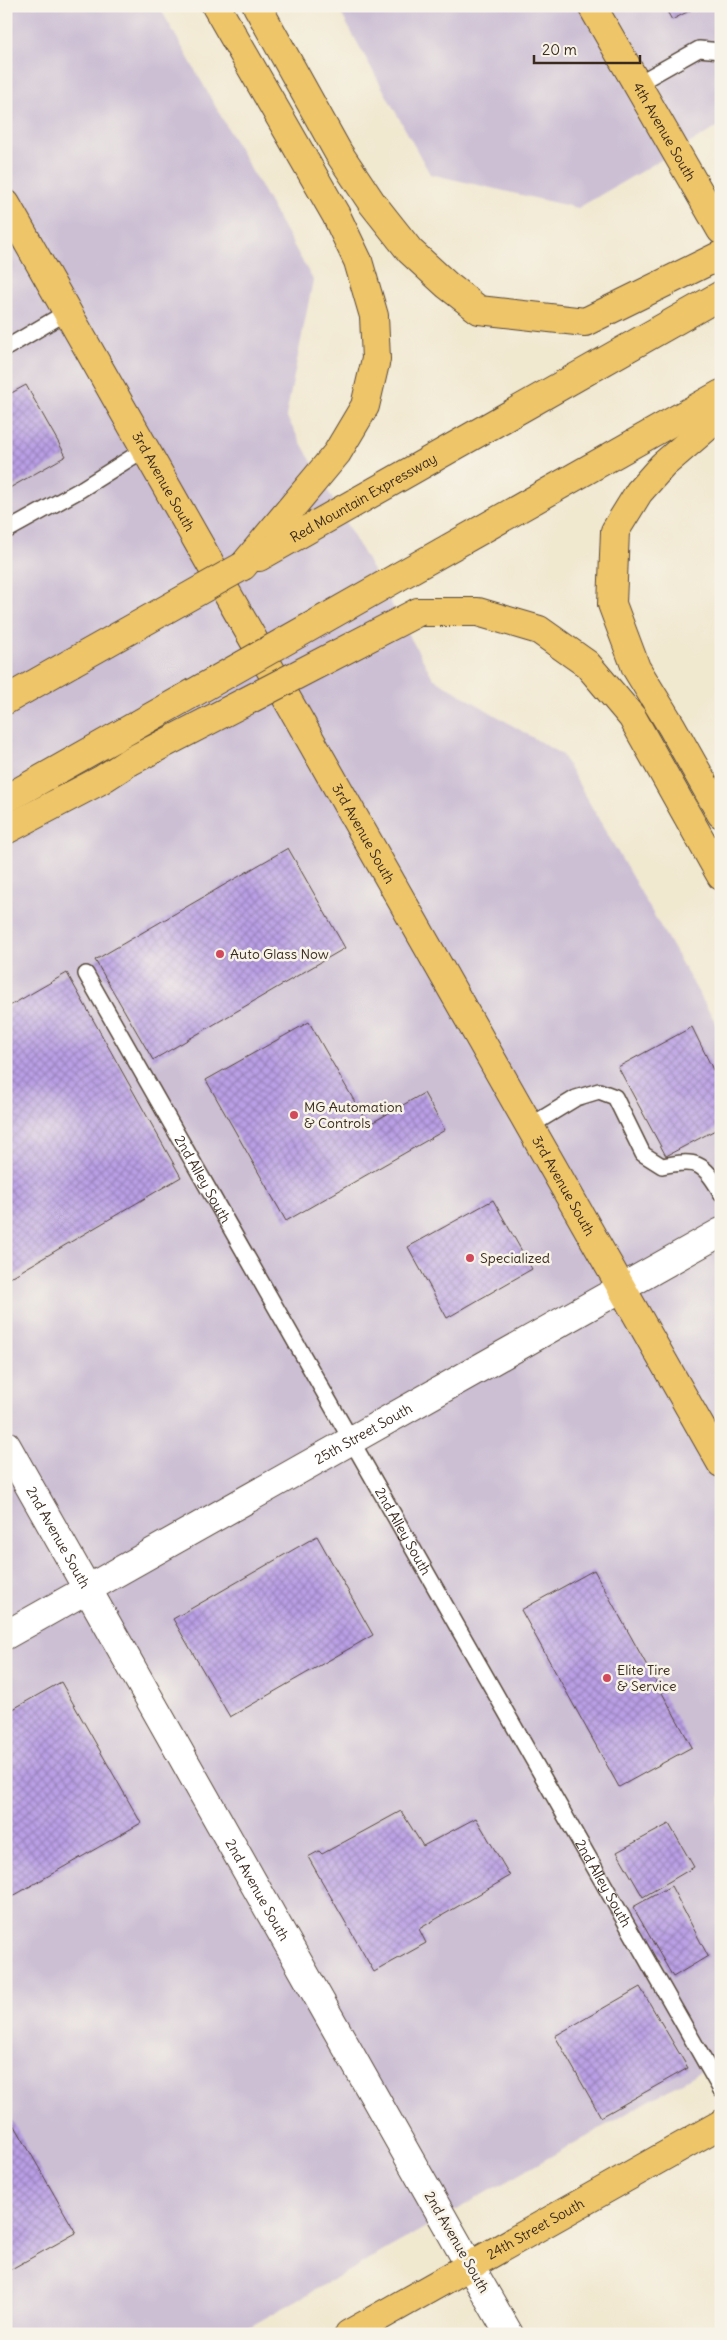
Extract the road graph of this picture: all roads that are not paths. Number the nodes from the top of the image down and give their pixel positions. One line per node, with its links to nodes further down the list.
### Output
1 (216, 6): 16 (main road)
2 (257, 6): 8 (main road)
3 (592, 6): 5 (main road, 4th Avenue South)
4 (721, 51): 5 (lane)
5 (637, 84): 7 (main road, 4th Avenue South)
6 (6, 204): 10 (main road, 3rd Avenue South)
7 (721, 230)
8 (721, 255)
9 (721, 295): 16 (main road, Red Mountain Expressway)
10 (67, 312): 11 (lane); 14 (main road, 3rd Avenue South)
11 (6, 348)
12 (721, 394): 18 (main road, bridge)
13 (721, 415): 19 (main road)
14 (145, 449): 15 (lane); 23 (main road, 3rd Avenue South)
15 (6, 531)
16 (243, 566): 17 (main road, Red Mountain Expressway, bridge)
17 (6, 700)
18 (6, 799)
19 (721, 814)
20 (6, 830): 21 (main road, bridge)
21 (721, 876)
22 (86, 974): 27 (lane, 2nd Alley South)
23 (530, 1126): 24 (lane); 26 (main road, 3rd Avenue South)
24 (721, 1193)
25 (721, 1232): 26 (street, 25th Street South)
26 (620, 1287): 27 (street, 25th Street South); 29 (main road, 3rd Avenue South)
27 (351, 1440): 30 (street, 25th Street South); 32 (lane, 2nd Alley South)
28 (6, 1445): 30 (street, 2nd Avenue South)
29 (721, 1463)
30 (89, 1588): 31 (street, 25th Street South); 34 (street, 2nd Avenue South)
31 (6, 1635)
32 (721, 2090)
33 (721, 2124): 34 (main road, 24th Street South)
34 (470, 2266): 35 (main road, 24th Street South); 36 (street, 2nd Avenue South)
35 (349, 2334)
36 (509, 2334)

